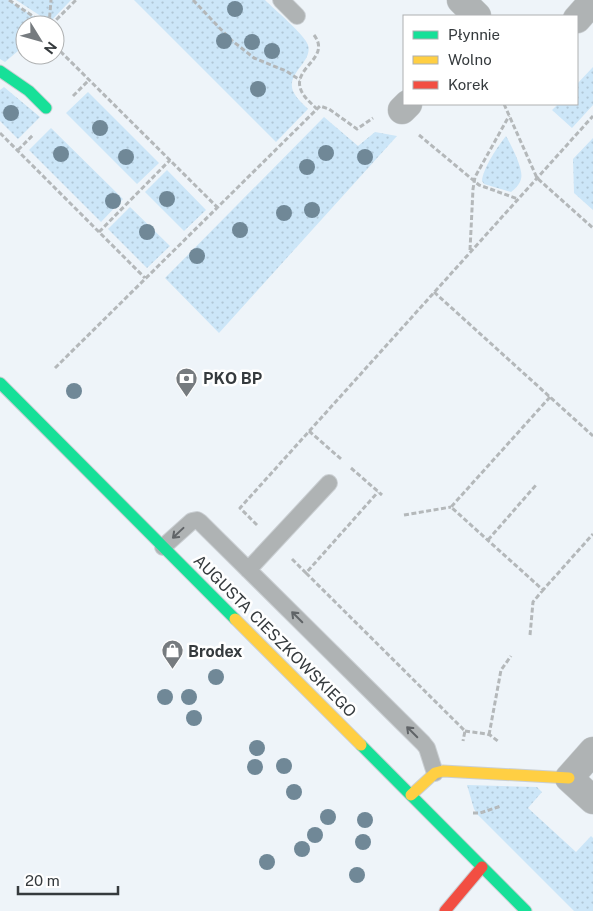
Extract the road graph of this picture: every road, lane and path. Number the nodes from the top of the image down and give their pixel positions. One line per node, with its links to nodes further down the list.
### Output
1 (9, 0): 8 (path)
2 (52, 0): 9 (path)
3 (76, 0): 10 (path)
4 (193, 0): 16 (path)
5 (281, 0): 12 (lane)
6 (461, 0): 11 (street)
7 (593, 1): 13 (street)
8 (33, 15)
9 (50, 15)
10 (60, 15)
11 (476, 15)
12 (297, 16): 16 (path)
13 (578, 18)
14 (65, 56): 25 (path)
15 (0, 72): 18 (street)
16 (300, 80): 19 (path)
17 (504, 105): 20 (path)
18 (46, 108)
19 (316, 108): 22 (path); 29 (path)
20 (509, 115): 26 (path); 27 (path)
21 (593, 116): 26 (path)
22 (374, 117)
23 (0, 133): 31 (path)
24 (430, 145): 27 (path)
25 (170, 160): 29 (path); 31 (path)
26 (537, 178): 28 (path); 30 (path)
27 (474, 182): 28 (path); 32 (path)
28 (518, 199): 32 (path)
29 (217, 206): 33 (path)
30 (593, 228)
31 (99, 232): 33 (path)
32 (470, 252): 34 (path)
33 (145, 278): 35 (path)
34 (434, 292): 37 (path); 42 (path)
35 (55, 368)
36 (0, 384): 46 (street, AUGUSTA CIESZKOWSKIEGO)
37 (550, 397): 38 (path); 41 (path)
38 (593, 436)
39 (329, 483): 47 (lane)
40 (536, 485): 45 (path)
41 (451, 507): 43 (path); 45 (path)
42 (240, 508)
43 (404, 515)
44 (593, 534): 49 (path)
45 (488, 540): 49 (path)
46 (163, 547): 47 (lane, one-way to 46); 57 (street, AUGUSTA CIESZKOWSKIEGO)
47 (248, 570): 55 (lane, one-way to 47)
48 (306, 572): 54 (path)
49 (543, 590): 50 (path)
50 (530, 635)
51 (511, 656): 52 (path)
52 (489, 735)
53 (593, 751): 56 (street)
54 (457, 771): 55 (street); 56 (street)
55 (435, 773): 57 (street)
56 (569, 778): 58 (street)
57 (411, 795): 59 (street, AUGUSTA CIESZKOWSKIEGO)
58 (593, 800)
59 (482, 867): 60 (street); 61 (street, AUGUSTA CIESZKOWSKIEGO)
60 (445, 911)
61 (526, 911)

